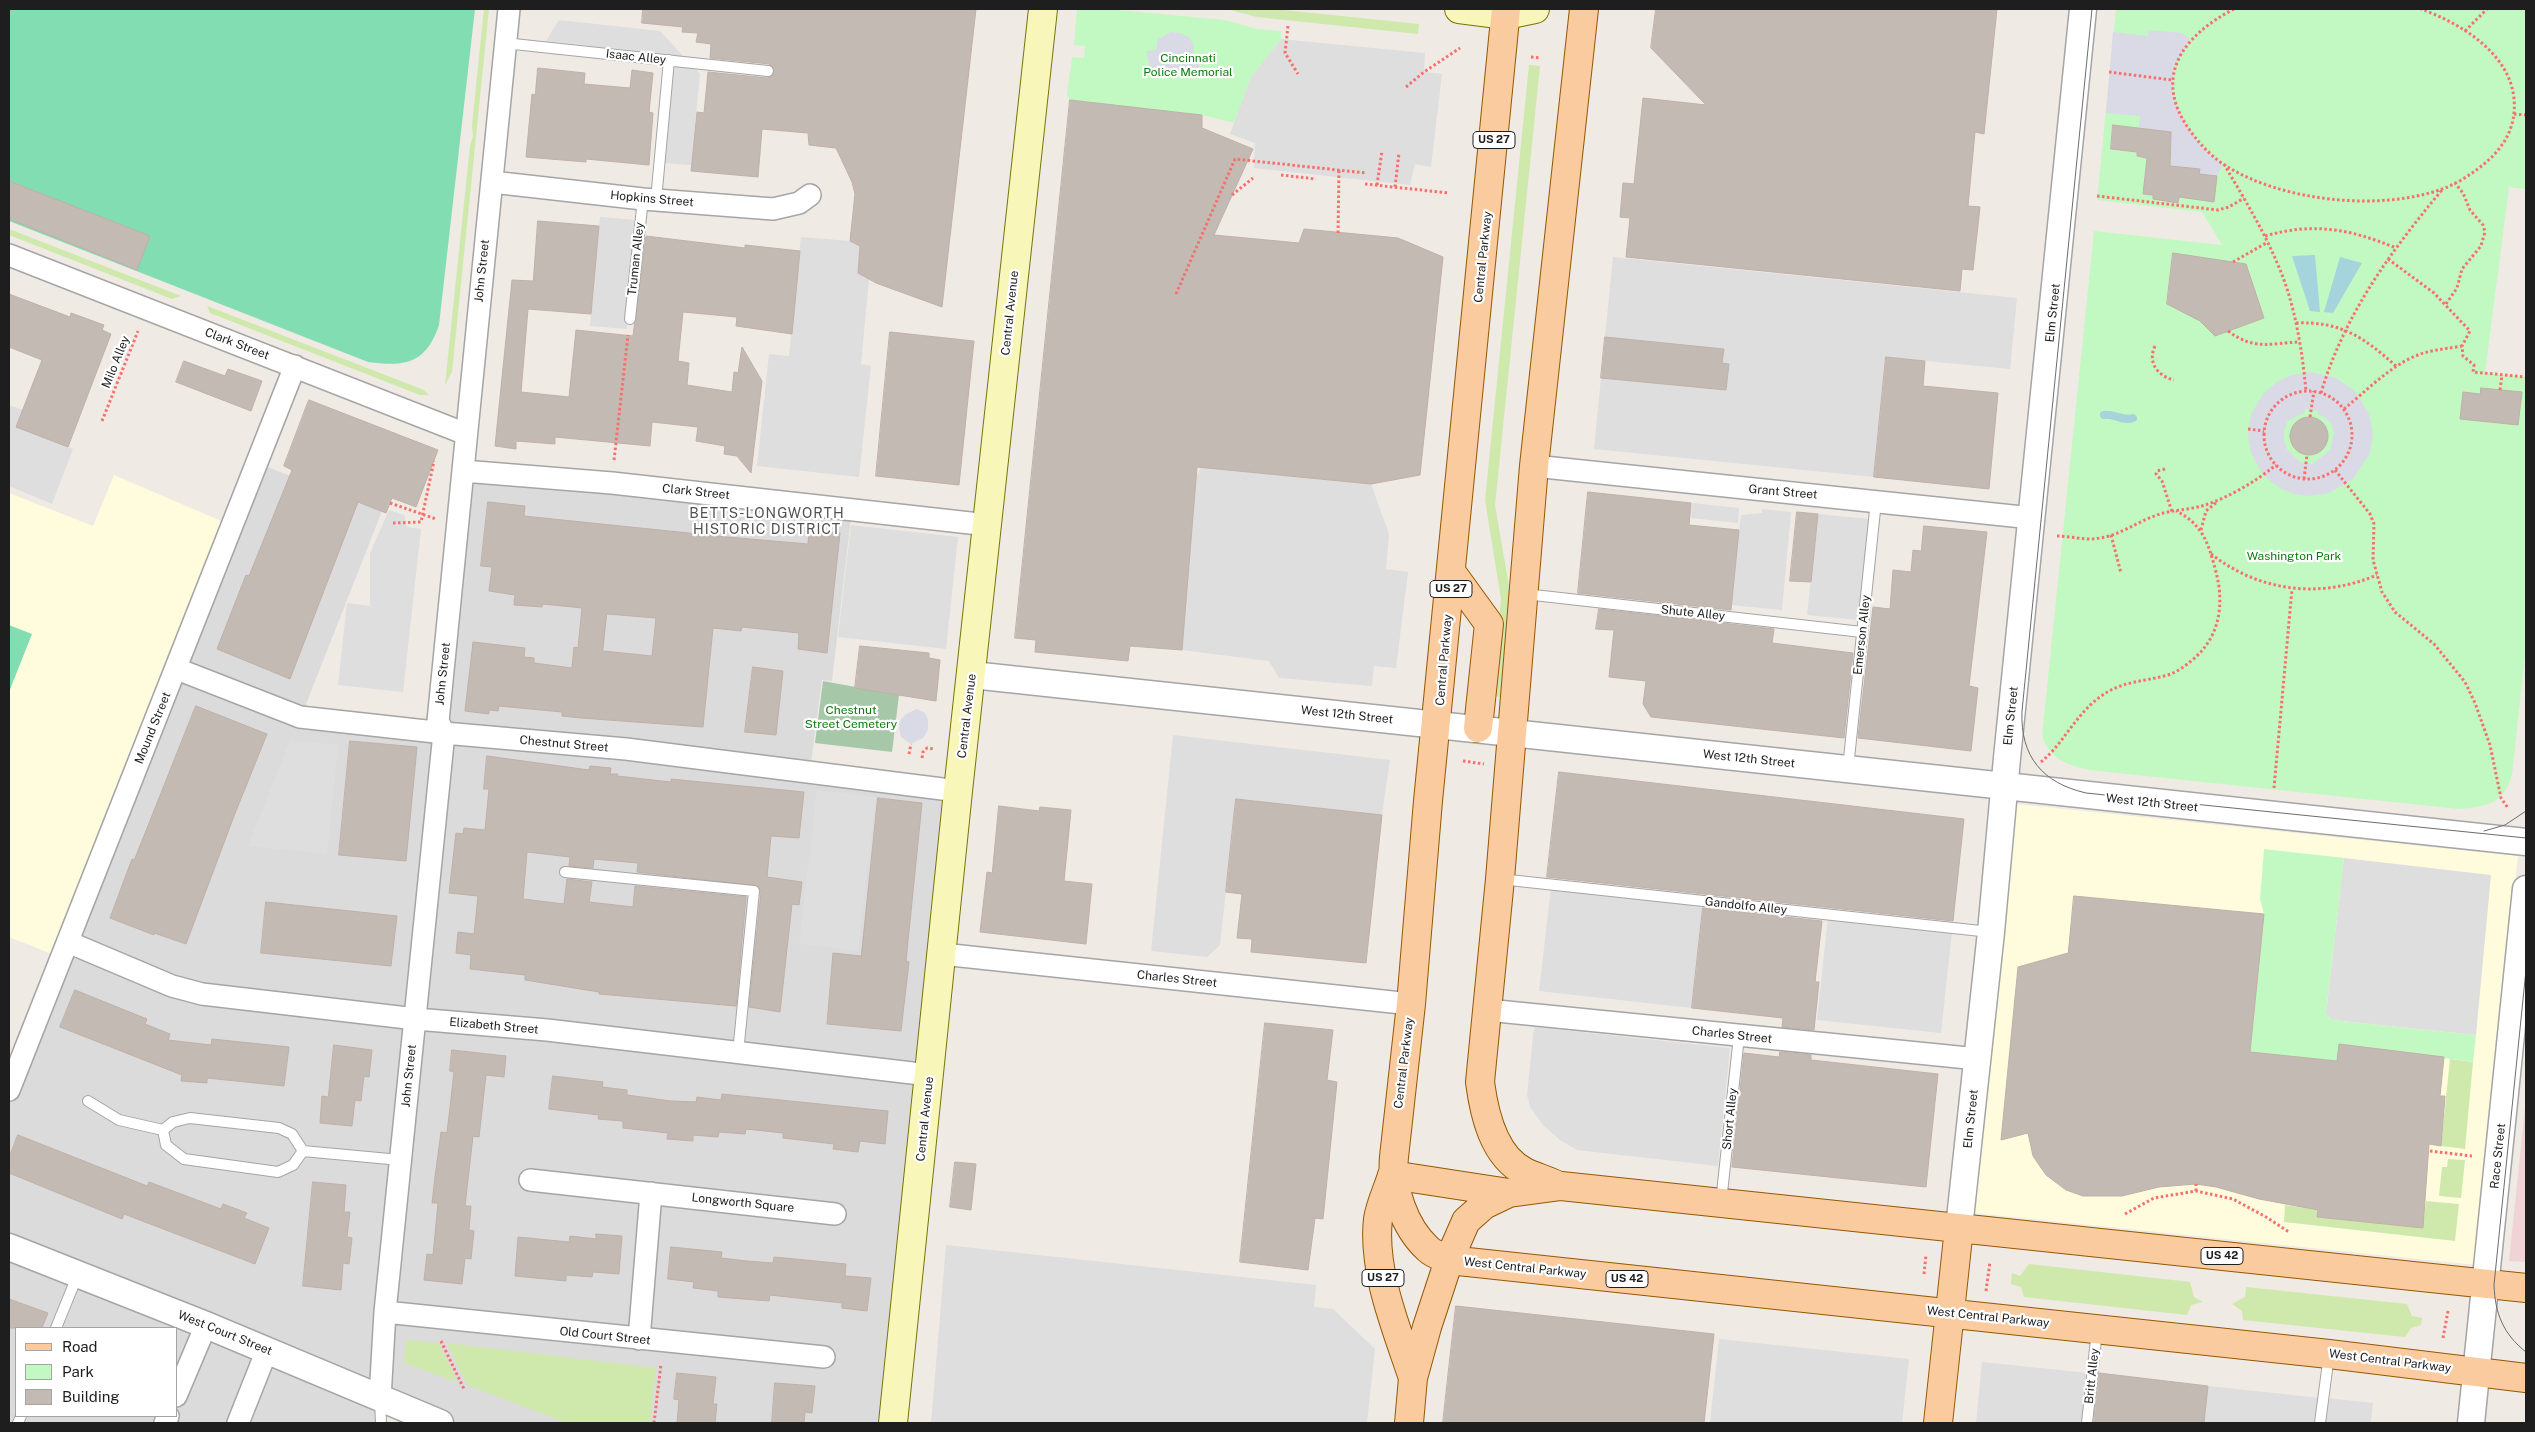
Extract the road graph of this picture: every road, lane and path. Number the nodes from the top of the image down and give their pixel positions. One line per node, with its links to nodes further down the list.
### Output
1 (509, 9): 13 (street, John Street)
2 (1043, 9): 94 (main road, Central Avenue)
3 (1459, 9): 10 (main road)
4 (1535, 9): 10 (main road)
5 (1584, 9): 80 (main road)
6 (2084, 9): 91 (street, Elm Street)
7 (2234, 9): 21 (path)
8 (2421, 9): 12 (path)
9 (2486, 9): 12 (path)
10 (1506, 12): 99 (main road, Central Parkway / US 27)
11 (1288, 26): 20 (path)
12 (2465, 30): 23 (path)
13 (504, 43): 17 (lane, Isaac Alley); 33 (street, John Street)
14 (1460, 48): 22 (path)
15 (1531, 57): 16 (path)
16 (1541, 58)
17 (669, 60): 18 (lane, Isaac Alley); 44 (lane, Truman Alley)
18 (768, 71)
19 (2109, 72): 21 (path)
20 (1298, 74)
21 (2172, 80): 27 (path)
22 (1406, 87)
23 (2514, 114): 24 (path); 34 (path)
24 (2526, 116)
25 (1382, 151): 36 (path)
26 (1399, 153): 37 (path)
27 (2224, 164): 38 (path); 43 (path)
28 (1338, 169): 29 (path); 45 (path, bridge); 52 (path)
29 (1366, 173)
30 (1281, 175): 32 (path)
31 (1253, 178): 41 (path)
32 (1316, 179)
33 (492, 182): 44 (street, Hopkins Street); 76 (street, John Street)
34 (2455, 183): 38 (path); 53 (path)
35 (1365, 184): 36 (path)
36 (1377, 186): 37 (path)
37 (1395, 187): 39 (path)
38 (2443, 189): 48 (path)
39 (1449, 193)
40 (810, 195): 44 (street, Hopkins Street)
41 (1232, 195)
42 (2097, 196): 43 (path)
43 (2244, 198): 46 (path)
44 (649, 199): 55 (lane, Truman Alley)
45 (1338, 233)
46 (2265, 236): 47 (path); 48 (path)
47 (2268, 242): 51 (path); 56 (path)
48 (2396, 248): 50 (path)
49 (9, 256): 54 (street, Clark Street)
50 (2388, 259): 53 (path); 57 (path)
51 (2233, 262)
52 (1176, 294)
53 (2446, 304): 61 (path)
54 (146, 310): 62 (street, Clark Street); 73 (path, Milo Alley)
55 (630, 319): 85 (path)
56 (2296, 323): 57 (path); 59 (path)
57 (2345, 330): 63 (path); 70 (path)
58 (2228, 332): 59 (path)
59 (2300, 342): 68 (path)
60 (2155, 346): 66 (path)
61 (2462, 346): 63 (path); 64 (path)
62 (295, 366): 76 (street, Clark Street); 105 (street, Mound Street)
63 (2397, 367): 71 (path)
64 (2502, 375): 65 (path); 67 (path)
65 (2526, 377)
66 (2174, 380)
67 (2500, 390)
68 (2306, 391): 69 (path); 75 (path)
69 (2314, 391): 70 (path); 72 (path)
70 (2321, 393): 71 (path)
71 (2344, 409): 82 (path)
72 (2310, 417)
73 (102, 421)
74 (2248, 429): 75 (path)
75 (2264, 431): 79 (path)
76 (466, 434): 83 (street, John Street)
77 (2307, 455): 84 (path)
78 (434, 461): 90 (path)
79 (2276, 465): 84 (path); 86 (path)
80 (1534, 466): 87 (street, Grant Street); 103 (main road)
81 (2165, 469): 89 (path)
82 (2335, 470): 84 (path); 101 (path)
83 (463, 471): 85 (street, Clark Street); 110 (street, John Street)
84 (2304, 479)
85 (612, 483): 94 (street, Clark Street)
86 (2218, 500): 89 (path); 95 (path)
87 (1876, 501): 91 (street, Grant Street); 104 (lane, Emerson Alley)
88 (390, 503): 90 (path)
89 (2174, 511): 95 (path); 96 (path)
90 (424, 515): 92 (path); 93 (path)
91 (2032, 518): 119 (street, Elm Street)
92 (436, 519)
93 (394, 524)
94 (988, 525): 106 (main road, Central Avenue)
95 (2201, 530): 98 (path)
96 (2111, 535): 97 (path); 100 (path)
97 (2057, 536)
98 (2211, 553): 102 (path); 116 (path)
99 (1452, 573): 107 (main road, Central Parkway / US 27); 108 (main road)
100 (2121, 573)
101 (2377, 575): 102 (path); 122 (path)
102 (2292, 589): 120 (path)
103 (1524, 594): 104 (lane, Shute Alley); 109 (main road)
104 (1862, 632): 118 (lane, Emerson Alley)
105 (177, 669): 110 (street, Chestnut Street); 128 (street, Mound Street)
106 (972, 675): 107 (street, West 12th Street); 121 (main road, Central Avenue)
107 (1438, 725): 108 (street, West 12th Street); 130 (main road, Central Parkway / US 27)
108 (1478, 728): 109 (street, West 12th Street)
109 (1512, 732): 118 (street, West 12th Street); 125 (main road)
110 (444, 733): 121 (street, Chestnut Street); 132 (street, John Street)
111 (911, 744): 113 (path)
112 (934, 749): 114 (path)
113 (910, 754)
114 (922, 758)
115 (1463, 761): 117 (path)
116 (2041, 762)
117 (1492, 765)
118 (1848, 769): 119 (street, West 12th Street)
119 (2004, 787): 123 (street, West 12th Street); 127 (street, Elm Street)
120 (2274, 788)
121 (958, 791): 129 (main road, Central Avenue)
122 (2508, 808)
123 (2526, 842)
124 (565, 872): 134 (lane)
125 (1500, 879): 127 (lane, Gandolfo Alley); 131 (main road)
126 (2526, 889): 162 (street, Race Street)
127 (1991, 932): 135 (street, Elm Street)
128 (68, 942): 132 (street, Elizabeth Street); 137 (street, Mound Street)
129 (942, 954): 130 (street, Charles Street); 136 (main road, Central Avenue)
130 (1411, 1004): 144 (main road, Central Parkway / US 27)
131 (1486, 1010): 133 (street, Charles Street); 147 (main road)
132 (416, 1019): 134 (street, Elizabeth Street); 143 (street, John Street)
133 (1739, 1036): 135 (street, Charles Street); 151 (lane, Short Alley)
134 (738, 1053): 136 (street, Elizabeth Street)
135 (1978, 1059): 154 (street, Elm Street)
136 (929, 1075): 188 (main road, Central Avenue)
137 (9, 1090)
138 (88, 1101): 139 (lane)
139 (163, 1130): 140 (lane); 140 (lane)
140 (303, 1151): 143 (lane)
141 (2430, 1151): 142 (path)
142 (2473, 1156)
143 (400, 1160): 166 (street, John Street)
144 (1392, 1175): 150 (main road); 158 (main road, Central Parkway); 179 (main road, US 27)
145 (530, 1180): 149 (street, Longworth Square)
146 (2196, 1184): 148 (path)
147 (1561, 1186): 150 (main road, US 42); 151 (main road, US 42)
148 (2196, 1191): 153 (path); 155 (path)
149 (651, 1193): 152 (street, Longworth Square); 172 (street)
150 (1509, 1193): 158 (main road, US 42)
151 (1721, 1203): 154 (main road, US 42)
152 (835, 1214)
153 (2125, 1214)
154 (1959, 1228): 162 (main road, US 42); 167 (main road, Elm Street)
155 (2289, 1232)
156 (9, 1247): 160 (street, West Court Street)
157 (1926, 1255): 161 (path)
158 (1449, 1260): 167 (main road, West Central Parkway / US 42); 179 (main road, US 42)
159 (1990, 1262): 164 (path)
160 (78, 1274): 168 (street, West Court Street); 169 (lane)
161 (1924, 1274)
162 (2485, 1284): 163 (main road, US 42); 178 (street, Race Street)
163 (2526, 1288)
164 (1986, 1291)
165 (2448, 1311): 171 (path)
166 (385, 1312): 172 (street, Old Court Street); 183 (street, John Street)
167 (1948, 1313): 170 (main road, West Central Parkway / US 42); 190 (main road, Elm Street)
168 (206, 1325): 174 (street, West Court Street); 182 (street)
169 (56, 1327)
170 (2097, 1329): 175 (main road, West Central Parkway / US 42); 191 (lane, Britt Alley)
171 (2443, 1338)
172 (638, 1339): 176 (street, Old Court Street)
173 (441, 1341): 181 (path)
174 (267, 1350): 183 (street, West Court Street); 184 (street)
175 (2329, 1354): 178 (main road, West Central Parkway / US 42); 192 (lane)
176 (824, 1357)
177 (661, 1363): 187 (path)
178 (2477, 1372): 180 (main road, West Central Parkway / US 42); 193 (street, Race Street)
179 (1413, 1378): 189 (main road, US 27)
180 (2526, 1378)
181 (464, 1389)
182 (178, 1391)
183 (380, 1398): 185 (lane); 186 (street, West Court Street)
184 (238, 1423)
185 (381, 1423)
186 (440, 1423)
187 (654, 1423)
188 (893, 1423)
189 (1409, 1423)
190 (1938, 1423)
191 (2088, 1423)
192 (2320, 1423)
193 (2470, 1423)

